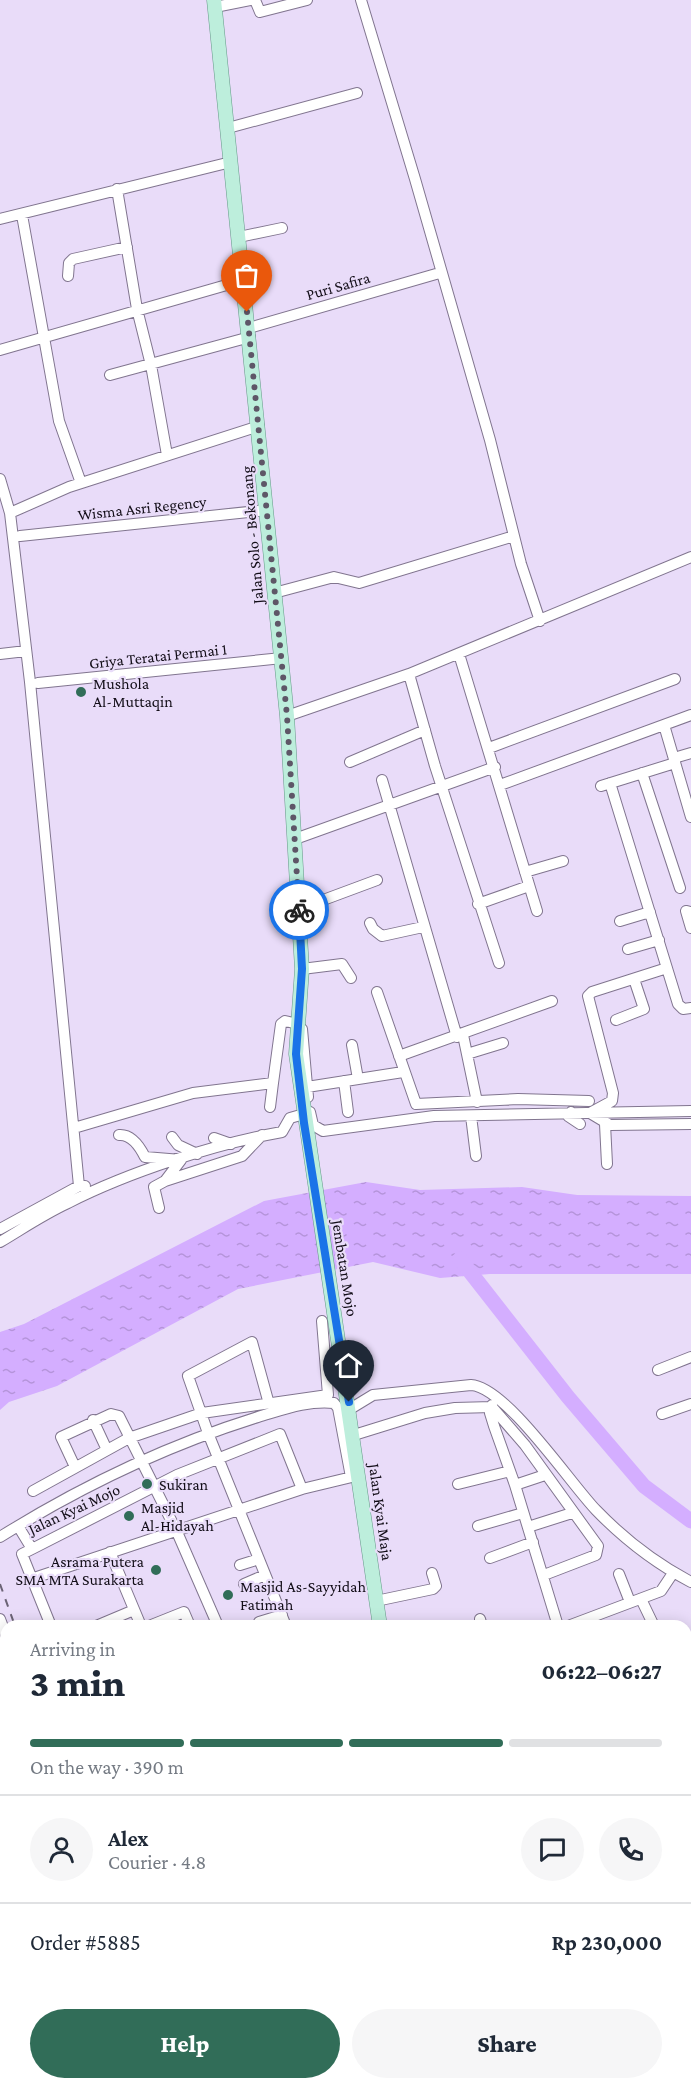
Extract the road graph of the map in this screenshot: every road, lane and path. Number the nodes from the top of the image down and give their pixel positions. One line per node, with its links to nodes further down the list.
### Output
1 (250, 0): 5 (street)
2 (255, 0): 3 (street)
3 (307, 0)
4 (361, 0): 31 (street)
5 (214, 4): 7 (main road, Jalan Solo - Bekonang)
6 (357, 93): 7 (street)
7 (228, 128): 8 (main road, Jalan Solo - Bekonang)
8 (231, 162): 9 (street); 13 (main road, Jalan Solo - Bekonang)
9 (117, 189): 10 (street); 14 (street)
10 (22, 215): 11 (street); 20 (street)
11 (0, 219)
12 (282, 228): 13 (street)
13 (239, 237): 17 (main road, Jalan Solo - Bekonang)
14 (127, 247): 16 (street); 18 (street)
15 (435, 274): 19 (street, Puri Safira)
16 (68, 276)
17 (244, 280): 18 (street); 19 (main road, Jalan Solo - Bekonang)
18 (137, 309): 20 (street); 22 (street)
19 (250, 332): 22 (street, Puri Safira); 24 (main road, Jalan Solo - Bekonang)
20 (43, 340): 21 (street); 27 (street)
21 (0, 350)
22 (151, 364): 23 (street, Puri Safira); 25 (street)
23 (110, 375)
24 (259, 426): 25 (street); 28 (main road, Jalan Solo - Bekonang)
25 (167, 455): 27 (street)
26 (0, 479): 29 (street)
27 (81, 483): 29 (street)
28 (267, 510): 30 (street, Wisma Asri Regency); 33 (main road, Jalan Solo - Bekonang)
29 (10, 513): 35 (street)
30 (20, 536)
31 (514, 536): 33 (street); 34 (street)
32 (691, 557): 34 (street)
33 (274, 593): 38 (main road, Jalan Solo - Bekonang)
34 (540, 621): 37 (street)
35 (26, 651): 36 (street); 105 (street)
36 (0, 654)
37 (459, 654): 39 (street); 46 (street)
38 (282, 658): 41 (street, Griya Teratai Permai 1); 43 (main road, Jalan Solo - Bekonang)
39 (409, 674): 43 (street); 45 (street)
40 (675, 679): 46 (street)
41 (38, 683)
42 (691, 715): 44 (street)
43 (287, 716): 57 (main road, Jalan Solo - Bekonang)
44 (664, 725): 48 (street); 54 (street)
45 (425, 730): 49 (street); 53 (street)
46 (489, 748): 50 (street)
47 (691, 753): 48 (street)
48 (674, 761): 51 (street); 56 (street)
49 (350, 762)
50 (495, 767): 53 (street); 54 (street)
51 (642, 773): 62 (street); 66 (street)
52 (382, 780): 55 (street)
53 (441, 784): 55 (street); 63 (street)
54 (500, 785): 59 (street)
55 (389, 804): 57 (street); 70 (street)
56 (691, 817)
57 (295, 839): 64 (main road, Jalan Solo - Bekonang)
58 (563, 861): 59 (street)
59 (525, 872): 61 (street)
60 (377, 880): 64 (street)
61 (529, 886): 63 (street); 65 (street)
62 (680, 888)
63 (478, 904): 74 (street)
64 (299, 909): 76 (main road, Jalan Solo - Bekonang)
65 (537, 911)
66 (650, 912): 68 (street); 72 (street)
67 (691, 912): 71 (street)
68 (620, 921)
69 (370, 923): 70 (street)
70 (423, 927): 84 (street)
71 (691, 928)
72 (659, 940): 73 (street); 75 (street)
73 (628, 950)
74 (499, 963)
75 (667, 968): 78 (street); 81 (street)
76 (302, 969): 77 (street); 82 (main road, Jalan Solo - Bekonang)
77 (351, 978)
78 (634, 979): 83 (street); 99 (street)
79 (377, 992): 88 (street)
80 (552, 1000): 84 (street)
81 (691, 1008)
82 (298, 1017): 92 (street); 93 (street); 100 (main road, Jalan Solo - Bekonang)
83 (616, 1020)
84 (460, 1036): 87 (street); 88 (street)
85 (503, 1043): 87 (street)
86 (352, 1045): 90 (street)
87 (467, 1054): 94 (street)
88 (399, 1056): 89 (street)
89 (403, 1072): 90 (street); 94 (street)
90 (358, 1079): 91 (street)
91 (344, 1081): 93 (street); 97 (street)
92 (273, 1083): 95 (street); 105 (street)
93 (308, 1087): 101 (street)
94 (477, 1102): 98 (street)
95 (270, 1107)
96 (691, 1111): 99 (street)
97 (348, 1112)
98 (567, 1113): 99 (street); 101 (street); 102 (street)
99 (590, 1113): 103 (street)
100 (304, 1114): 107 (street); 110 (main road, Jalan Solo - Bekonang)
101 (471, 1116): 113 (street)
102 (580, 1124)
103 (605, 1124): 104 (street); 115 (street)
104 (691, 1124)
105 (75, 1128): 118 (street)
106 (119, 1135): 114 (street)
107 (262, 1135): 111 (street); 116 (street)
108 (172, 1137): 112 (street)
109 (214, 1138): 111 (street)
110 (307, 1139): 128 (main road, Jembatan Mojo)
111 (232, 1144): 112 (street)
112 (197, 1154): 114 (street)
113 (476, 1156)
114 (182, 1160): 116 (street); 117 (street)
115 (607, 1164)
116 (165, 1181): 119 (street)
117 (107, 1185): 118 (street); 121 (street)
118 (79, 1186): 120 (street)
119 (159, 1208)
120 (0, 1229)
121 (0, 1242)
122 (322, 1321): 126 (street)
123 (691, 1358): 124 (street)
124 (658, 1370)
125 (494, 1402): 128 (street); 133 (street); 139 (street); 140 (street); 162 (street)
126 (269, 1404): 129 (street); 129 (street)
127 (691, 1404): 130 (street)
128 (349, 1406): 133 (main road, Jalan Kyai Maja)
129 (202, 1413): 132 (street); 134 (street)
130 (662, 1414)
131 (93, 1420): 134 (street); 135 (street); 138 (street)
132 (208, 1434): 136 (street); 137 (street); 141 (street)
133 (354, 1435): 141 (main road, Jalan Kyai Maja)
134 (129, 1438): 135 (street); 137 (street)
135 (107, 1450): 138 (street)
136 (219, 1457): 144 (street, Jalan Kyai Mojo); 145 (street, Jalan Kyai Mojo); 147 (street)
137 (141, 1462): 144 (street); 150 (street)
138 (75, 1467): 146 (street)
139 (510, 1471): 142 (street); 143 (street)
140 (545, 1475): 143 (street); 149 (street)
141 (356, 1476): 145 (street); 170 (main road, Jalan Kyai Maja)
142 (458, 1484)
143 (515, 1485): 148 (street)
144 (152, 1487): 153 (street); 156 (street, Jalan Kyai Mojo)
145 (302, 1489): 147 (street)
146 (33, 1491)
147 (240, 1511): 153 (street); 159 (street)
148 (523, 1513): 151 (street); 152 (street)
149 (572, 1513): 152 (street); 165 (street)
150 (18, 1526): 154 (street); 156 (street, Jalan Kyai Mojo)
151 (478, 1526)
152 (528, 1527): 155 (street)
153 (177, 1532): 157 (street); 177 (street)
154 (0, 1537)
155 (533, 1542): 158 (street); 165 (street)
156 (27, 1551): 166 (street)
157 (110, 1552): 166 (street); 171 (street)
158 (490, 1558)
159 (259, 1559): 160 (street); 164 (street)
160 (240, 1565)
161 (432, 1573): 170 (street)
162 (673, 1573): 167 (street); 169 (street)
163 (619, 1574): 169 (street)
164 (265, 1575): 168 (street); 178 (street)
165 (544, 1575): 180 (street)
166 (34, 1578): 172 (street)
167 (691, 1582)
168 (244, 1584)
169 (636, 1600): 181 (street); 182 (street)
170 (376, 1601): 179 (main road, Jalan Kyai Maja)
171 (134, 1610): 173 (street); 174 (street)
172 (49, 1620)
173 (110, 1620)
174 (138, 1620)
175 (164, 1620): 176 (street)
176 (187, 1620)
177 (215, 1620)
178 (284, 1620)
179 (379, 1620)
180 (556, 1620)
181 (587, 1620)
182 (650, 1620)

